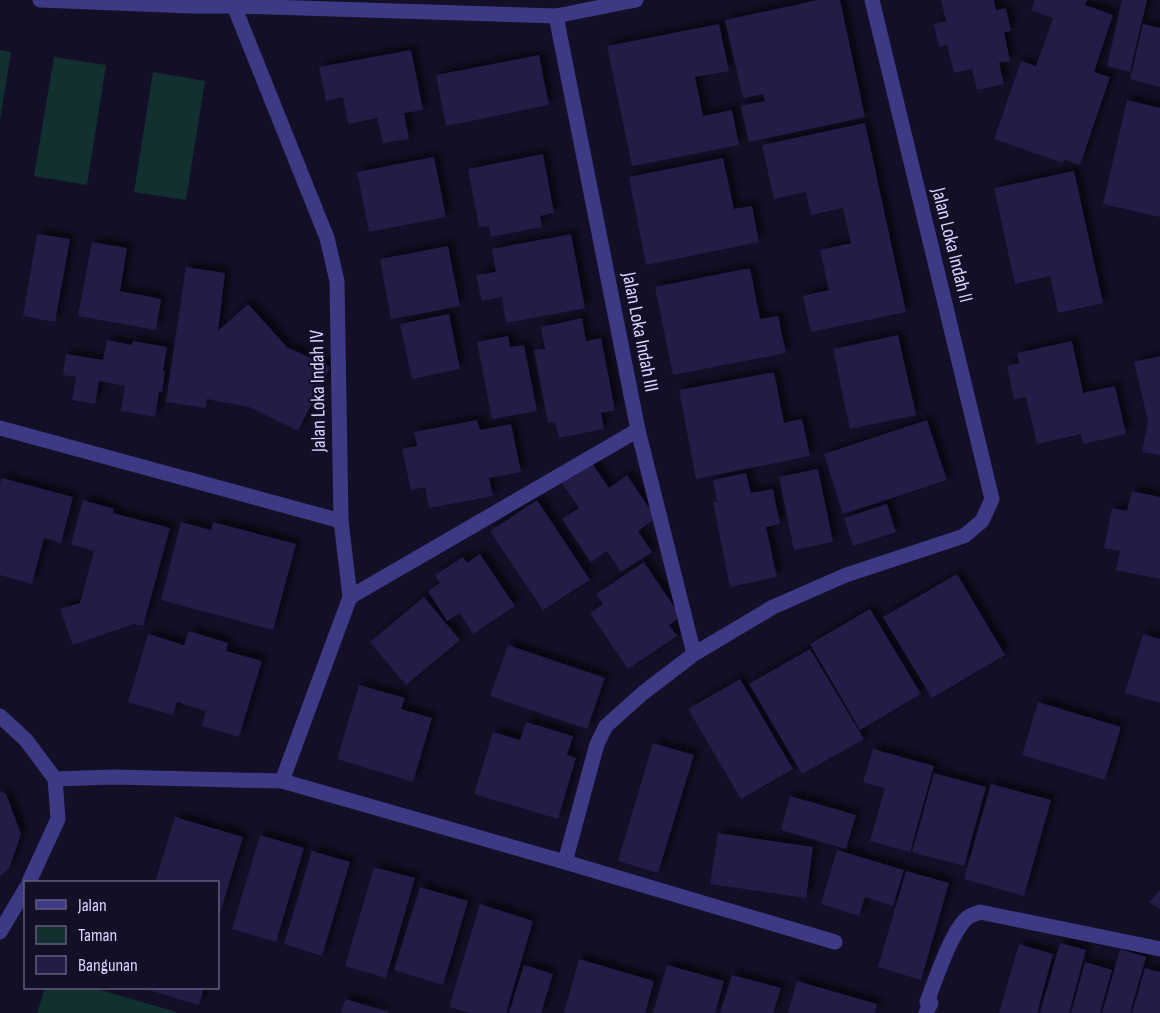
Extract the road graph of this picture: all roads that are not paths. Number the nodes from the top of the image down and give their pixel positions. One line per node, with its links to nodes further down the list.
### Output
1 (40, 0): 4 (street)
2 (636, 0): 5 (street)
3 (872, 0): 10 (street, Jalan Loka Indah II)
4 (234, 6): 5 (street); 8 (street, Jalan Loka Indah IV)
5 (556, 16): 7 (street, Jalan Loka Indah III)
6 (0, 428): 8 (street)
7 (638, 430): 9 (street); 10 (street, Jalan Loka Indah III)
8 (341, 521): 9 (street, Jalan Loka Indah IV)
9 (350, 597): 13 (street, Jalan Loka Indah IV)
10 (694, 654): 14 (street)
11 (0, 716): 12 (street)
12 (55, 779): 13 (street); 15 (street)
13 (282, 781): 14 (street)
14 (565, 862): 18 (street)
15 (29, 881)
16 (24, 891): 17 (street)
17 (0, 932)
18 (836, 942)
19 (1160, 949): 20 (street)
20 (926, 1013)

